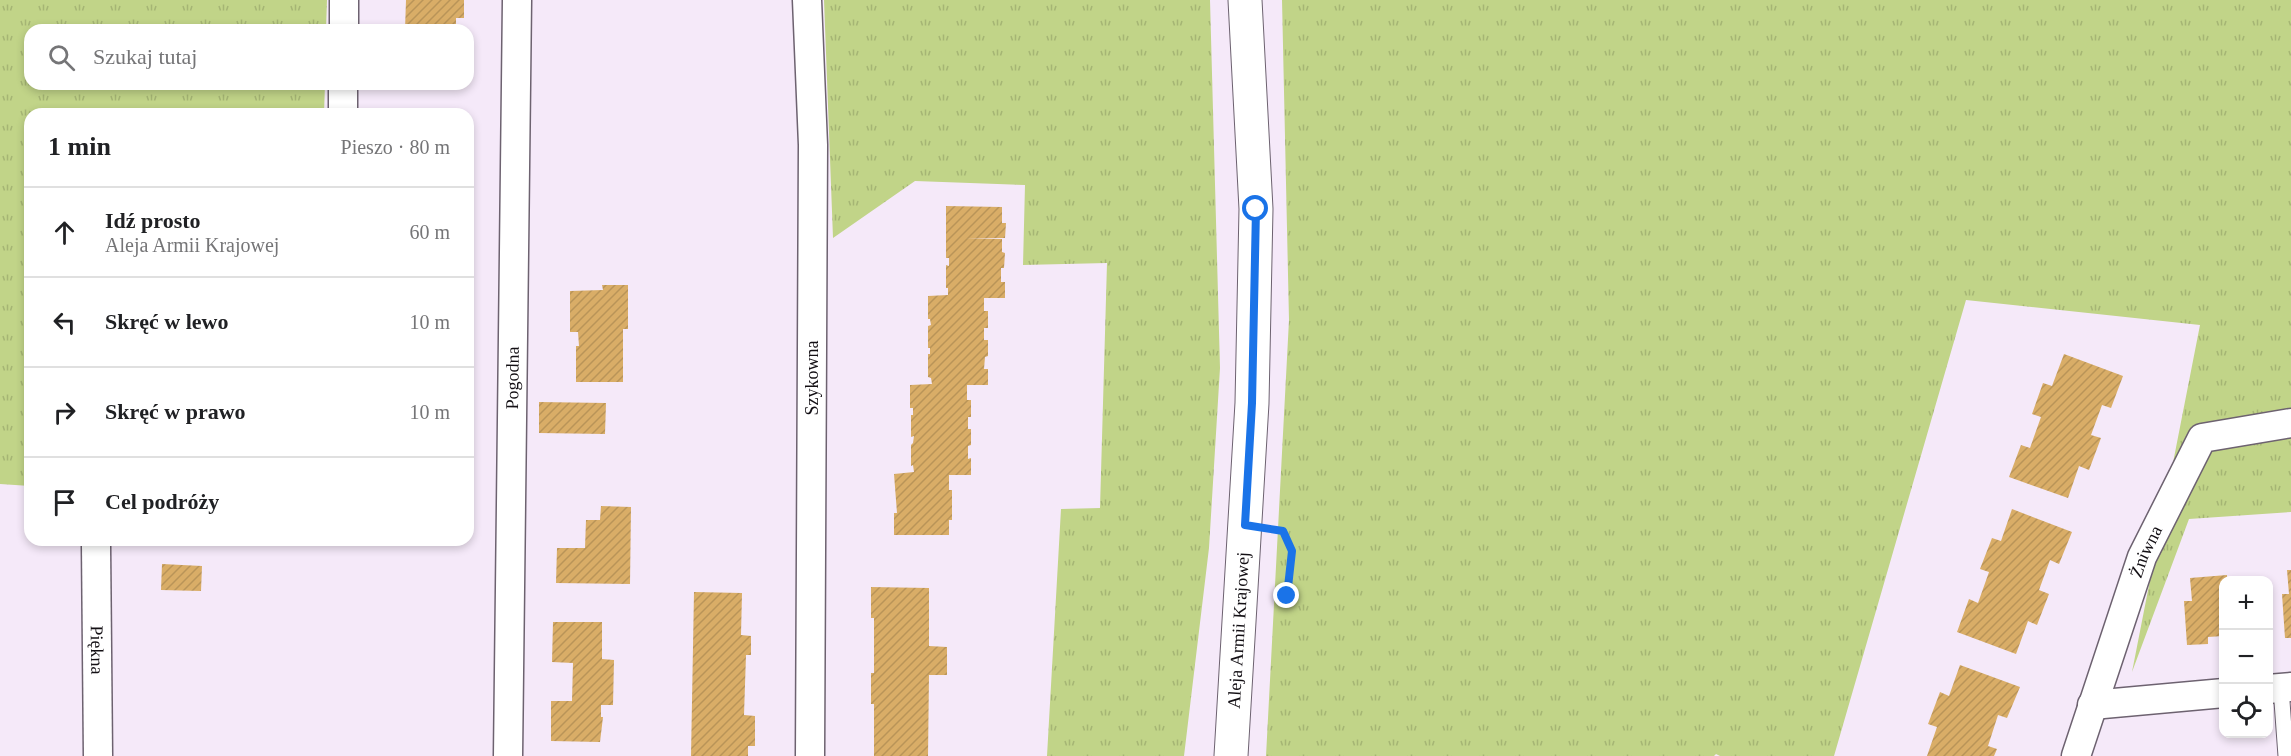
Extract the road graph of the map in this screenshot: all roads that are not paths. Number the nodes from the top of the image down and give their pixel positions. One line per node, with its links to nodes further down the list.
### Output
1 (344, 0): 5 (street)
2 (517, 0): 14 (street, Pogodna)
3 (807, 0): 15 (street, Szykowna)
4 (1245, 0): 16 (main road, Aleja Armii Krajowej)
5 (344, 24)
6 (343, 90): 7 (street)
7 (343, 108)
8 (2291, 423): 12 (street, Żniwna)
9 (96, 546): 13 (street, Piękna)
10 (2280, 688): 18 (lane)
11 (2219, 693): 12 (street)
12 (2092, 705): 17 (street, Żniwna)
13 (98, 756)
14 (508, 756)
15 (810, 756)
16 (1230, 756)
17 (2076, 756)
18 (2286, 756)

